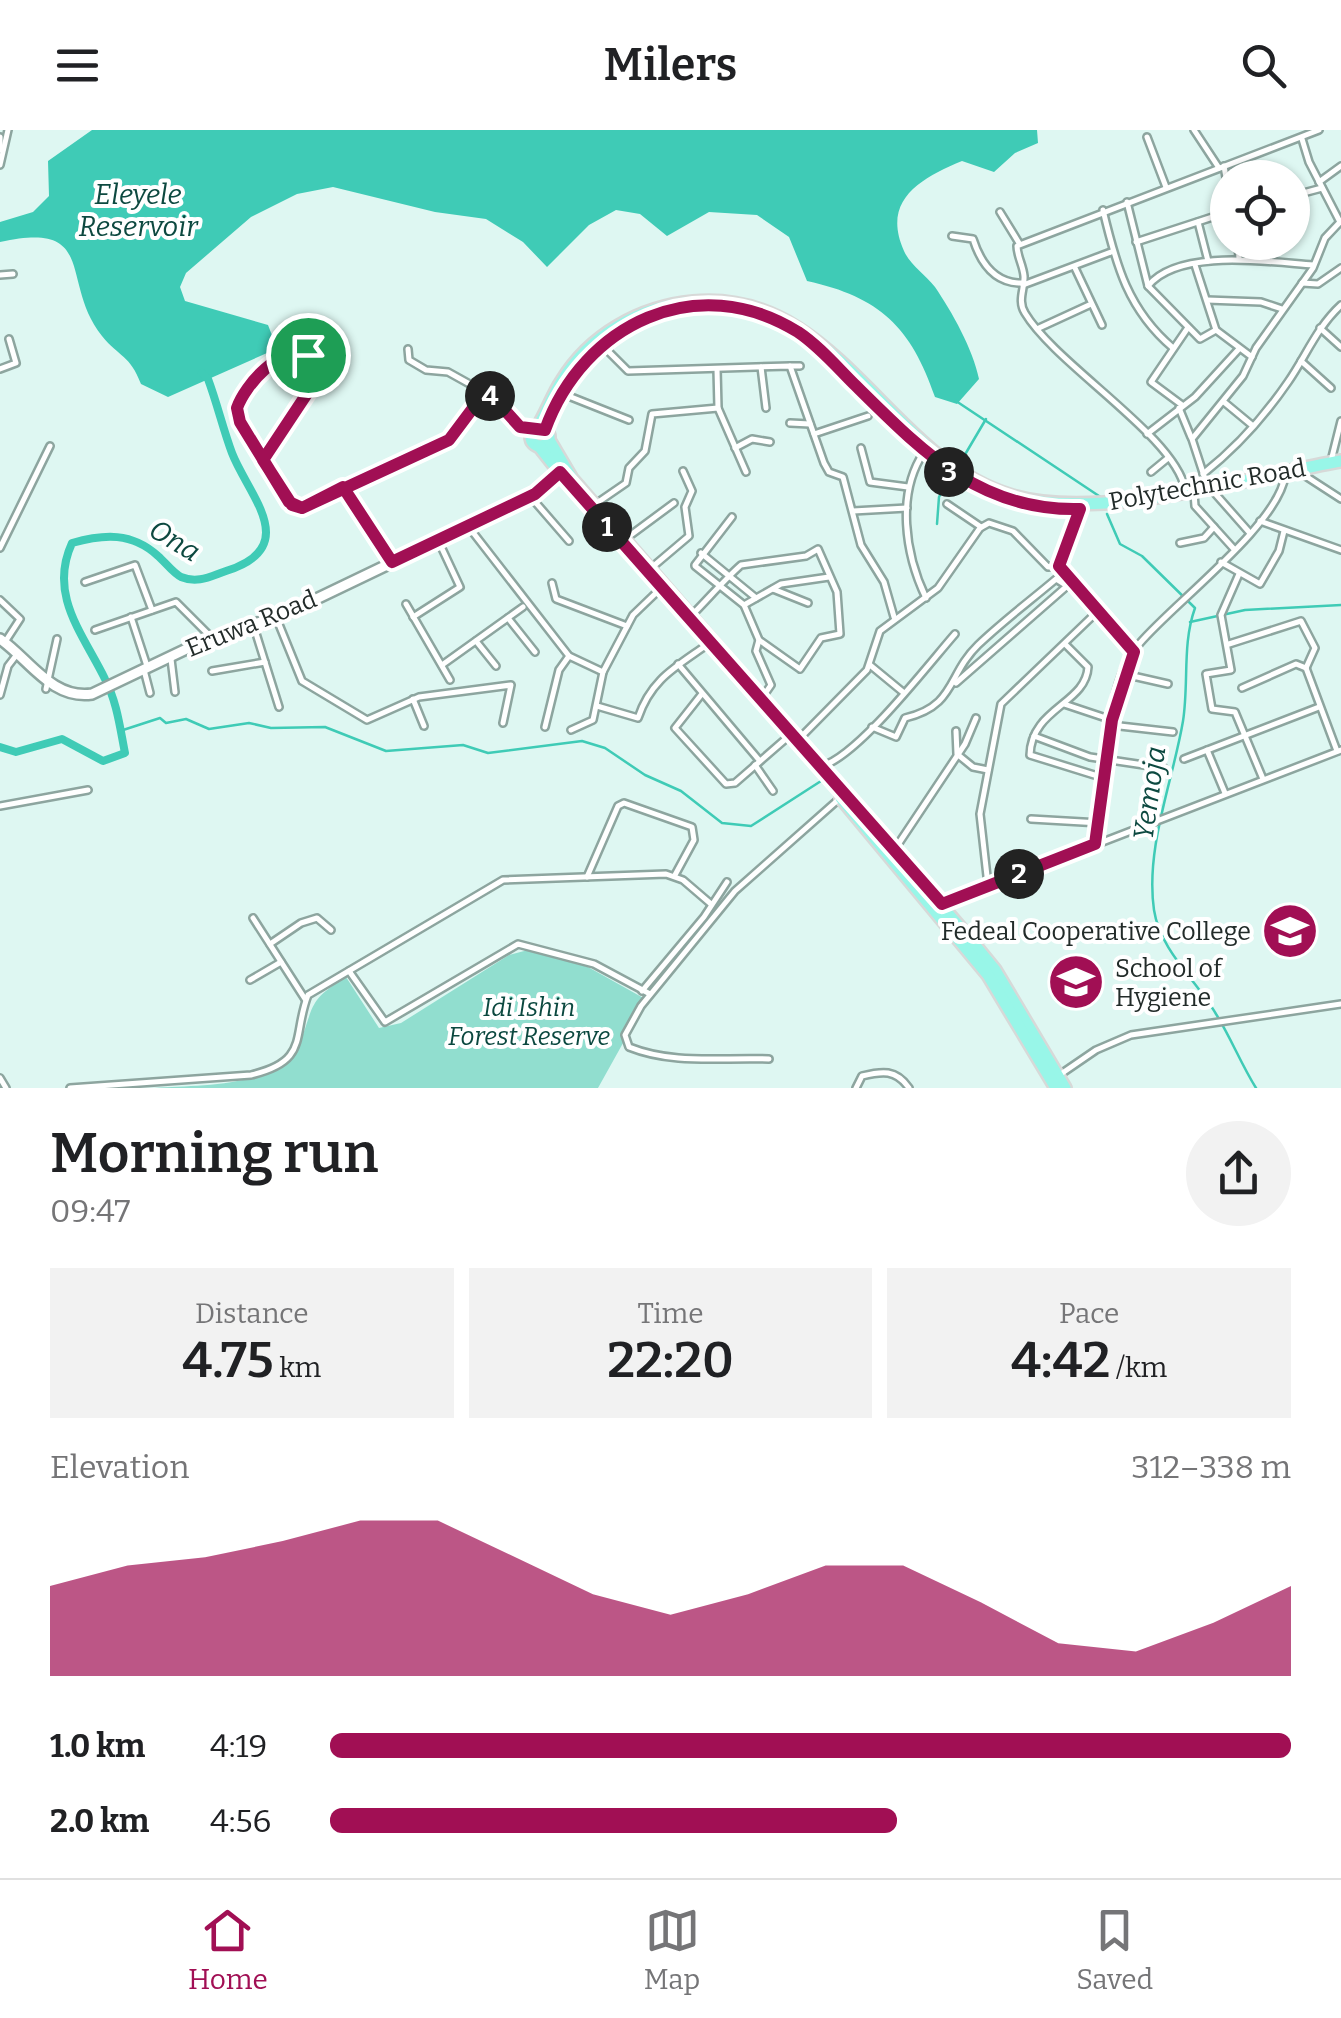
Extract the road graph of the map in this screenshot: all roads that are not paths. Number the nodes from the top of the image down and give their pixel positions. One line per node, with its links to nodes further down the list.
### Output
1 (8, 130): 10 (street)
2 (1194, 130): 8 (street)
3 (1320, 130): 6 (street)
4 (0, 137): 7 (street)
5 (1147, 137): 14 (street)
6 (1302, 139): 9 (street); 13 (street)
7 (0, 150)
8 (1216, 160)
9 (1241, 160)
10 (0, 165)
11 (1341, 166): 13 (street)
12 (1210, 171): 14 (street)
13 (1321, 185): 15 (street); 20 (street)
14 (1166, 187): 16 (street)
15 (1310, 189)
16 (1126, 201): 17 (street); 23 (street)
17 (1103, 210): 24 (street); 25 (street)
18 (1000, 212): 24 (street)
19 (1210, 218): 21 (street)
20 (1340, 221): 29 (street)
21 (1198, 222): 23 (street); 27 (street)
22 (952, 236): 34 (street)
23 (1136, 242): 36 (street)
24 (1019, 243): 34 (street)
25 (1112, 252): 30 (street); 49 (street)
26 (1238, 260): 27 (street); 29 (street)
27 (1208, 261): 28 (street)
28 (1195, 265): 36 (street); 37 (street)
29 (1314, 266): 35 (street)
30 (1075, 268): 34 (street); 38 (street)
31 (1341, 268): 35 (street)
32 (0, 274): 33 (street)
33 (14, 274)
34 (1023, 284): 42 (street)
35 (1302, 284): 40 (street)
36 (1148, 286): 44 (street)
37 (1206, 300): 40 (street); 45 (street)
38 (1089, 304): 41 (street); 42 (street)
39 (1341, 305): 43 (street)
40 (1282, 309): 52 (street)
41 (1102, 325)
42 (1038, 328): 73 (street)
43 (1320, 328): 48 (street); 53 (street)
44 (1187, 329): 45 (street); 49 (street)
45 (1216, 330): 51 (street)
46 (9, 339): 57 (street)
47 (601, 344): 58 (street); 60 (main road, Polytechnic Road); 80 (main road, Polytechnic Road)
48 (1341, 347)
49 (1173, 348): 63 (street)
50 (408, 349): 61 (street)
51 (1238, 350): 52 (street); 63 (street)
52 (1252, 357): 62 (street)
53 (1301, 361): 59 (street); 71 (street)
54 (761, 366): 55 (street); 58 (street); 65 (street)
55 (790, 366): 56 (street); 70 (street)
56 (800, 366)
57 (0, 369)
58 (716, 369): 64 (street)
59 (1330, 388)
60 (560, 393): 67 (street); 74 (main road, Polytechnic Road)
61 (485, 396): 74 (street); 91 (street)
62 (1224, 402): 71 (street); 75 (street)
63 (1181, 406): 73 (street); 75 (street)
64 (718, 408): 78 (street); 100 (street)
65 (766, 408)
66 (868, 416): 72 (street)
67 (629, 420)
68 (1341, 421): 83 (street)
69 (790, 423): 70 (street)
70 (810, 424): 72 (street)
71 (1254, 427): 90 (street)
72 (814, 434): 101 (street)
73 (1147, 434): 81 (street)
74 (539, 435): 84 (main road); 98 (main road, Polytechnic Road)
75 (1192, 439): 90 (street)
76 (770, 442): 78 (street)
77 (50, 446): 114 (street)
78 (735, 448): 86 (street)
79 (862, 448): 92 (street)
80 (924, 452): 92 (street); 98 (main road, Polytechnic Road)
81 (1168, 458): 87 (street); 93 (street)
82 (263, 460): 82 (street); 91 (street)
83 (1338, 463): 88 (main road, Polytechnic Road); 89 (main road, Polytechnic Road)
84 (562, 470): 94 (main road, Eruwa Road); 100 (main road)
85 (683, 470): 121 (street)
86 (746, 472)
87 (1151, 472)
88 (1286, 474): 89 (main road, Polytechnic Road); 90 (main road, Polytechnic Road); 103 (street)
89 (1304, 474): 95 (street)
90 (1207, 483): 93 (main road, Polytechnic Road); 109 (street)
91 (343, 487): 118 (street)
92 (908, 487): 99 (street)
93 (1190, 491): 98 (main road, Polytechnic Road); 107 (street)
94 (530, 496): 104 (main road, Eruwa Road); 112 (street)
95 (1341, 499)
96 (674, 503): 111 (street)
97 (947, 504): 106 (street)
98 (1080, 507): 120 (street)
99 (907, 508): 101 (street); 132 (street)
100 (596, 510): 105 (main road)
101 (853, 511): 144 (street)
102 (732, 517): 117 (street)
103 (1260, 521): 108 (street); 109 (street)
104 (468, 526): 110 (main road, Eruwa Road); 162 (street)
105 (608, 526): 111 (main road); 130 (main road)
106 (982, 527): 120 (street); 132 (street)
107 (1214, 527): 113 (street); 115 (street)
108 (1284, 531): 116 (street); 122 (street)
109 (1250, 532): 115 (street)
110 (438, 540): 118 (main road, Eruwa Road); 141 (street)
111 (624, 540): 121 (main road)
112 (570, 541)
113 (1180, 543)
114 (0, 548)
115 (1233, 548): 119 (street)
116 (1341, 550)
117 (701, 553): 123 (street); 128 (street)
118 (392, 562): 143 (main road, Eruwa Road)
119 (1221, 562): 122 (street); 159 (street)
120 (1059, 566): 127 (street)
121 (649, 570): 142 (main road)
122 (1240, 574): 157 (street)
123 (730, 576): 124 (street); 128 (street); 131 (street)
124 (829, 577): 129 (street); 153 (street)
125 (85, 582): 138 (street)
126 (552, 583): 146 (street)
127 (1070, 583): 139 (street); 175 (street); 175 (street)
128 (722, 586): 136 (street); 142 (street)
129 (771, 588): 131 (street); 134 (street)
130 (659, 590): 146 (street); 156 (main road)
131 (756, 598): 136 (street)
132 (926, 598): 144 (street)
133 (0, 600): 152 (street)
134 (808, 603)
135 (406, 604): 141 (street)
136 (744, 604): 153 (street)
137 (523, 607): 145 (street)
138 (152, 610): 140 (street); 151 (street)
139 (1099, 610): 155 (street); 159 (street)
140 (131, 616): 148 (street); 169 (street)
141 (413, 616): 167 (street)
142 (690, 616): 184 (main road)
143 (276, 617): 147 (main road, Eruwa Road); 185 (street)
144 (894, 617): 166 (street)
145 (508, 618): 154 (street); 158 (street)
146 (627, 626): 172 (street)
147 (254, 627): 151 (main road, Eruwa Road); 163 (street)
148 (95, 630)
149 (954, 634): 181 (street)
150 (56, 638): 177 (street)
151 (213, 638): 161 (main road, Eruwa Road)
152 (2, 640): 160 (main road)
153 (759, 640): 184 (street)
154 (476, 641): 167 (street); 168 (street)
155 (1064, 643): 186 (street); 210 (street)
156 (708, 644): 164 (street); 201 (main road)
157 (1229, 644): 170 (street); 199 (street)
158 (536, 652)
159 (1134, 652): 173 (street)
160 (18, 653): 165 (street); 177 (main road)
161 (171, 656): 169 (main road, Eruwa Road); 179 (street)
162 (569, 656): 172 (street); 195 (street)
163 (265, 662): 171 (street); 188 (street)
164 (678, 664): 183 (street); 187 (street)
165 (4, 665): 182 (street)
166 (870, 665): 181 (street); 201 (street)
167 (442, 666): 174 (street)
168 (496, 666)
169 (146, 668): 177 (main road, Eruwa Road); 180 (street)
170 (1306, 668): 178 (street); 189 (street)
171 (212, 672)
172 (602, 672): 187 (street)
173 (1124, 674): 176 (street); 191 (street)
174 (450, 680)
175 (956, 683): 194 (street)
176 (1168, 684)
177 (47, 685)
178 (1242, 688)
179 (175, 692)
180 (150, 693)
181 (904, 693): 194 (street)
182 (0, 695)
183 (701, 695): 207 (street); 207 (street)
184 (762, 697): 201 (main road)
185 (413, 699): 192 (street); 193 (street)
186 (1064, 704): 191 (street); 200 (street)
187 (597, 706): 196 (street)
188 (279, 707)
189 (1319, 707): 199 (street); 203 (street)
190 (976, 718): 204 (street)
191 (1112, 722): 198 (street); 206 (street)
192 (502, 723)
193 (424, 726)
194 (872, 727): 209 (street)
195 (544, 728)
196 (571, 730)
197 (956, 731): 204 (street)
198 (1173, 732)
199 (1246, 735): 202 (street); 212 (street)
200 (1034, 736): 206 (street); 211 (street)
201 (794, 738): 207 (street); 209 (main road)
202 (1206, 750): 205 (street); 216 (street)
203 (1339, 750): 212 (street)
204 (957, 754): 210 (street); 221 (street)
205 (1184, 759)
206 (1106, 761): 208 (street); 211 (street)
207 (757, 762): 214 (street)
208 (1164, 768)
209 (823, 769): 215 (main road)
210 (988, 770): 225 (street)
211 (1104, 778): 219 (street)
212 (1263, 779): 216 (street)
213 (88, 790): 217 (street)
214 (773, 791)
215 (841, 793): 221 (main road); 233 (main road); 235 (street)
216 (1226, 793): 220 (street)
217 (0, 806)
218 (1031, 819): 219 (street)
219 (1100, 824): 220 (street)
220 (1095, 844): 225 (street)
221 (894, 849): 227 (main road)
222 (674, 875): 223 (street); 223 (street); 226 (street)
223 (587, 876): 232 (street)
224 (727, 882): 226 (street)
225 (988, 885): 227 (street)
226 (711, 904): 236 (street)
227 (942, 904): 233 (main road)
228 (253, 918): 230 (street)
229 (331, 930): 230 (street)
230 (270, 944): 231 (street)
231 (281, 962): 234 (street); 237 (street)
232 (349, 971): 236 (street); 237 (street)
233 (991, 973): 241 (main road)
234 (250, 980)
235 (656, 989): 236 (street); 239 (street)
236 (642, 992)
237 (305, 999): 243 (street)
238 (1341, 1004): 241 (street)
239 (769, 1059)
240 (0, 1078): 242 (street)
241 (1057, 1082): 246 (main road)
242 (6, 1088)
243 (70, 1088)
244 (856, 1088): 245 (street)
245 (908, 1088)
246 (1066, 1088)

